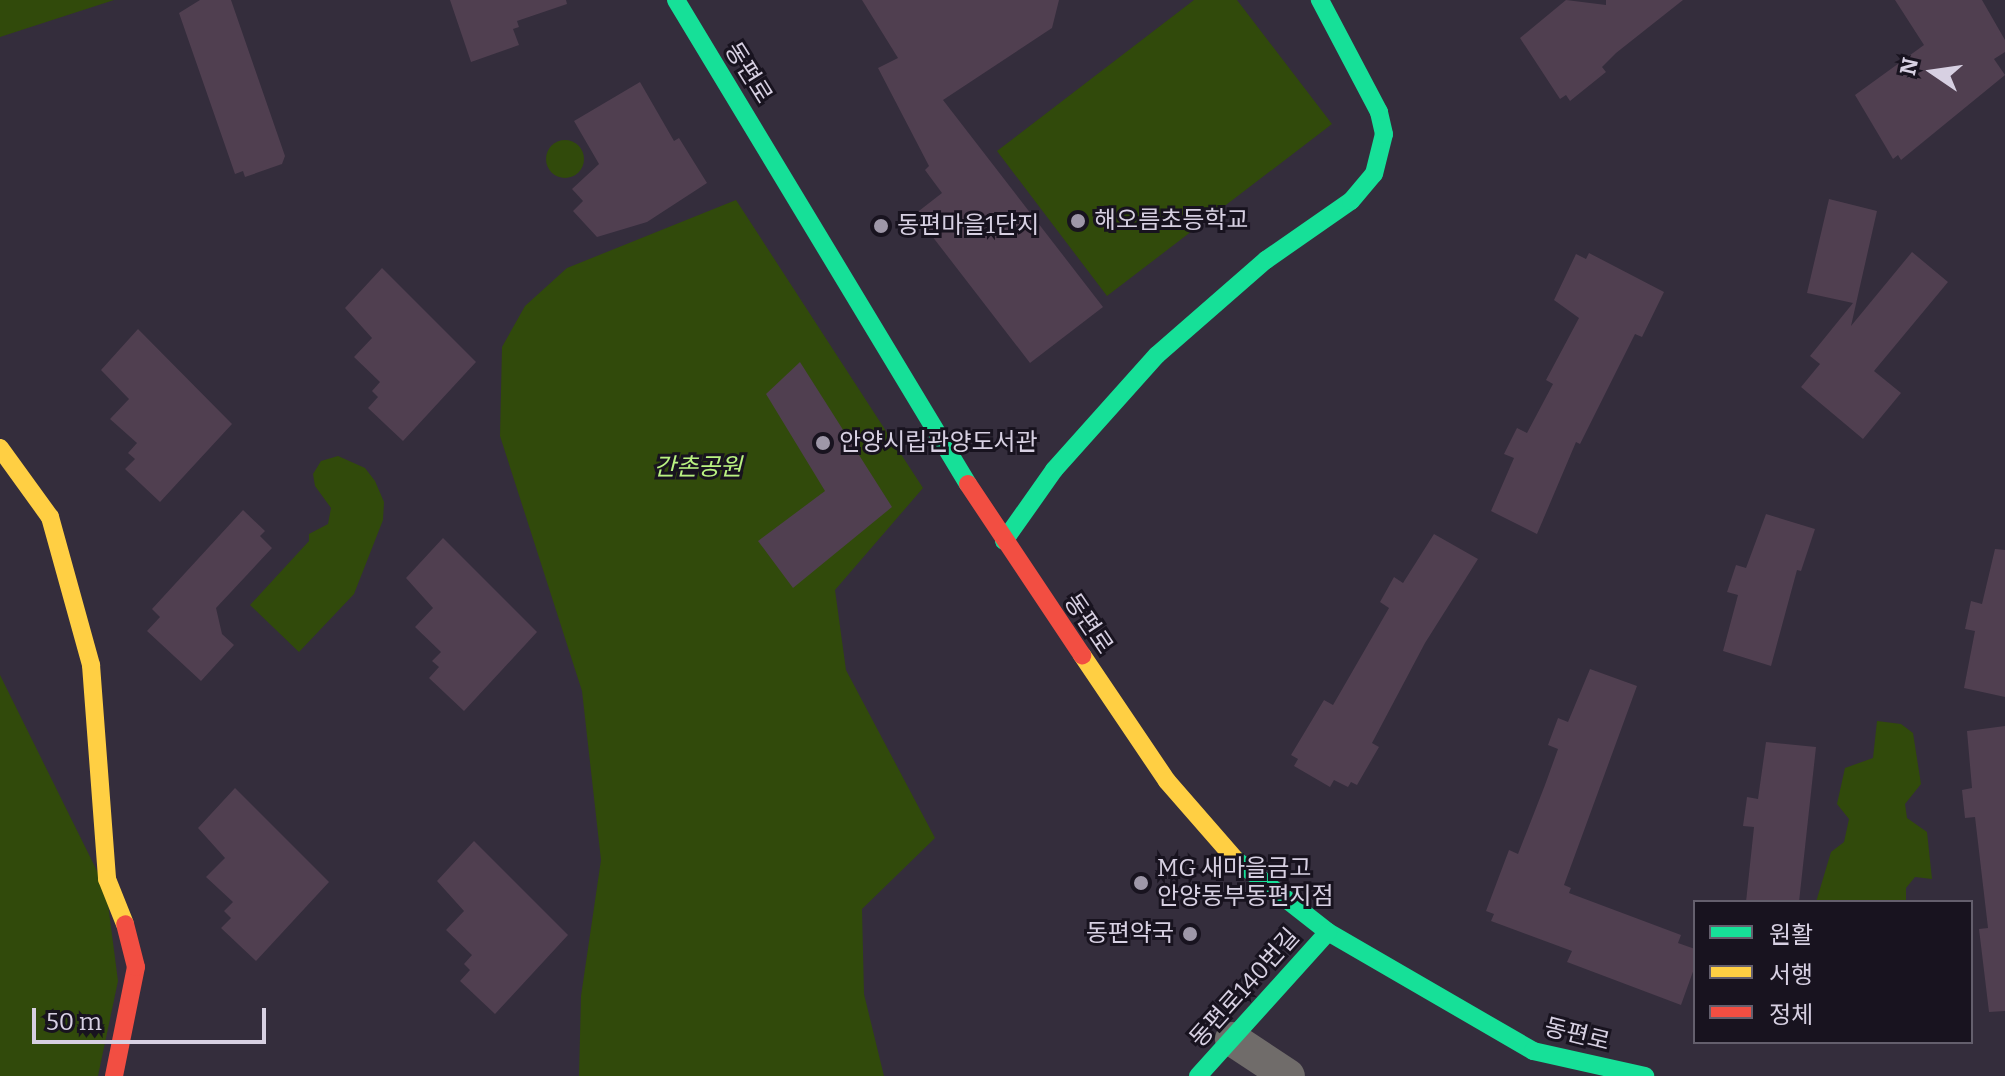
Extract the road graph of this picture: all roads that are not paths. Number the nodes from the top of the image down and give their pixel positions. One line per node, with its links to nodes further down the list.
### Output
1 (676, 0): 4 (street, 동편로)
2 (1320, 0): 4 (street)
3 (0, 448): 7 (street)
4 (1004, 541): 5 (street, 동편로)
5 (1328, 932): 6 (street, 동편로140번길); 10 (street, 동편로)
6 (1232, 1039): 8 (street, 동편로140번길); 9 (street)
7 (114, 1076)
8 (1198, 1076)
9 (1288, 1076)
10 (1645, 1076)

